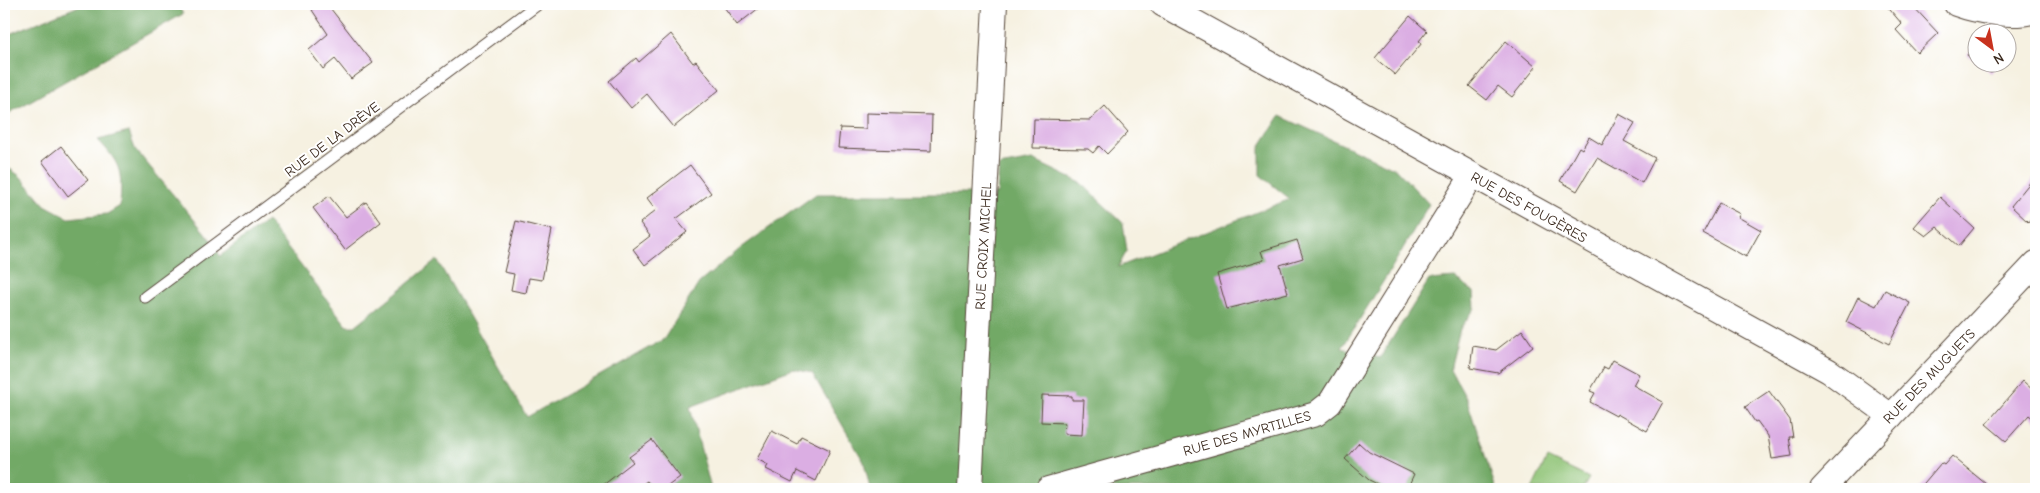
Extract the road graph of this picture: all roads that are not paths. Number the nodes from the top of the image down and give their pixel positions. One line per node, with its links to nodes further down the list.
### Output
1 (538, 4): 8 (lane, RUE DE LA DRÈVE)
2 (995, 4): 10 (street, RUE CROIX MICHEL)
3 (1162, 4): 6 (street, RUE DES FOUGÈRES)
4 (1956, 4): 5 (street)
5 (2036, 11)
6 (1472, 176): 9 (street, RUE DES FOUGÈRES); 11 (street, RUE DES MYRTILLES)
7 (2036, 263): 9 (street, RUE DES MUGUETS)
8 (145, 297)
9 (1891, 416): 12 (street, RUE DES MUGUETS)
10 (970, 489)
11 (1048, 489)
12 (1822, 489)

